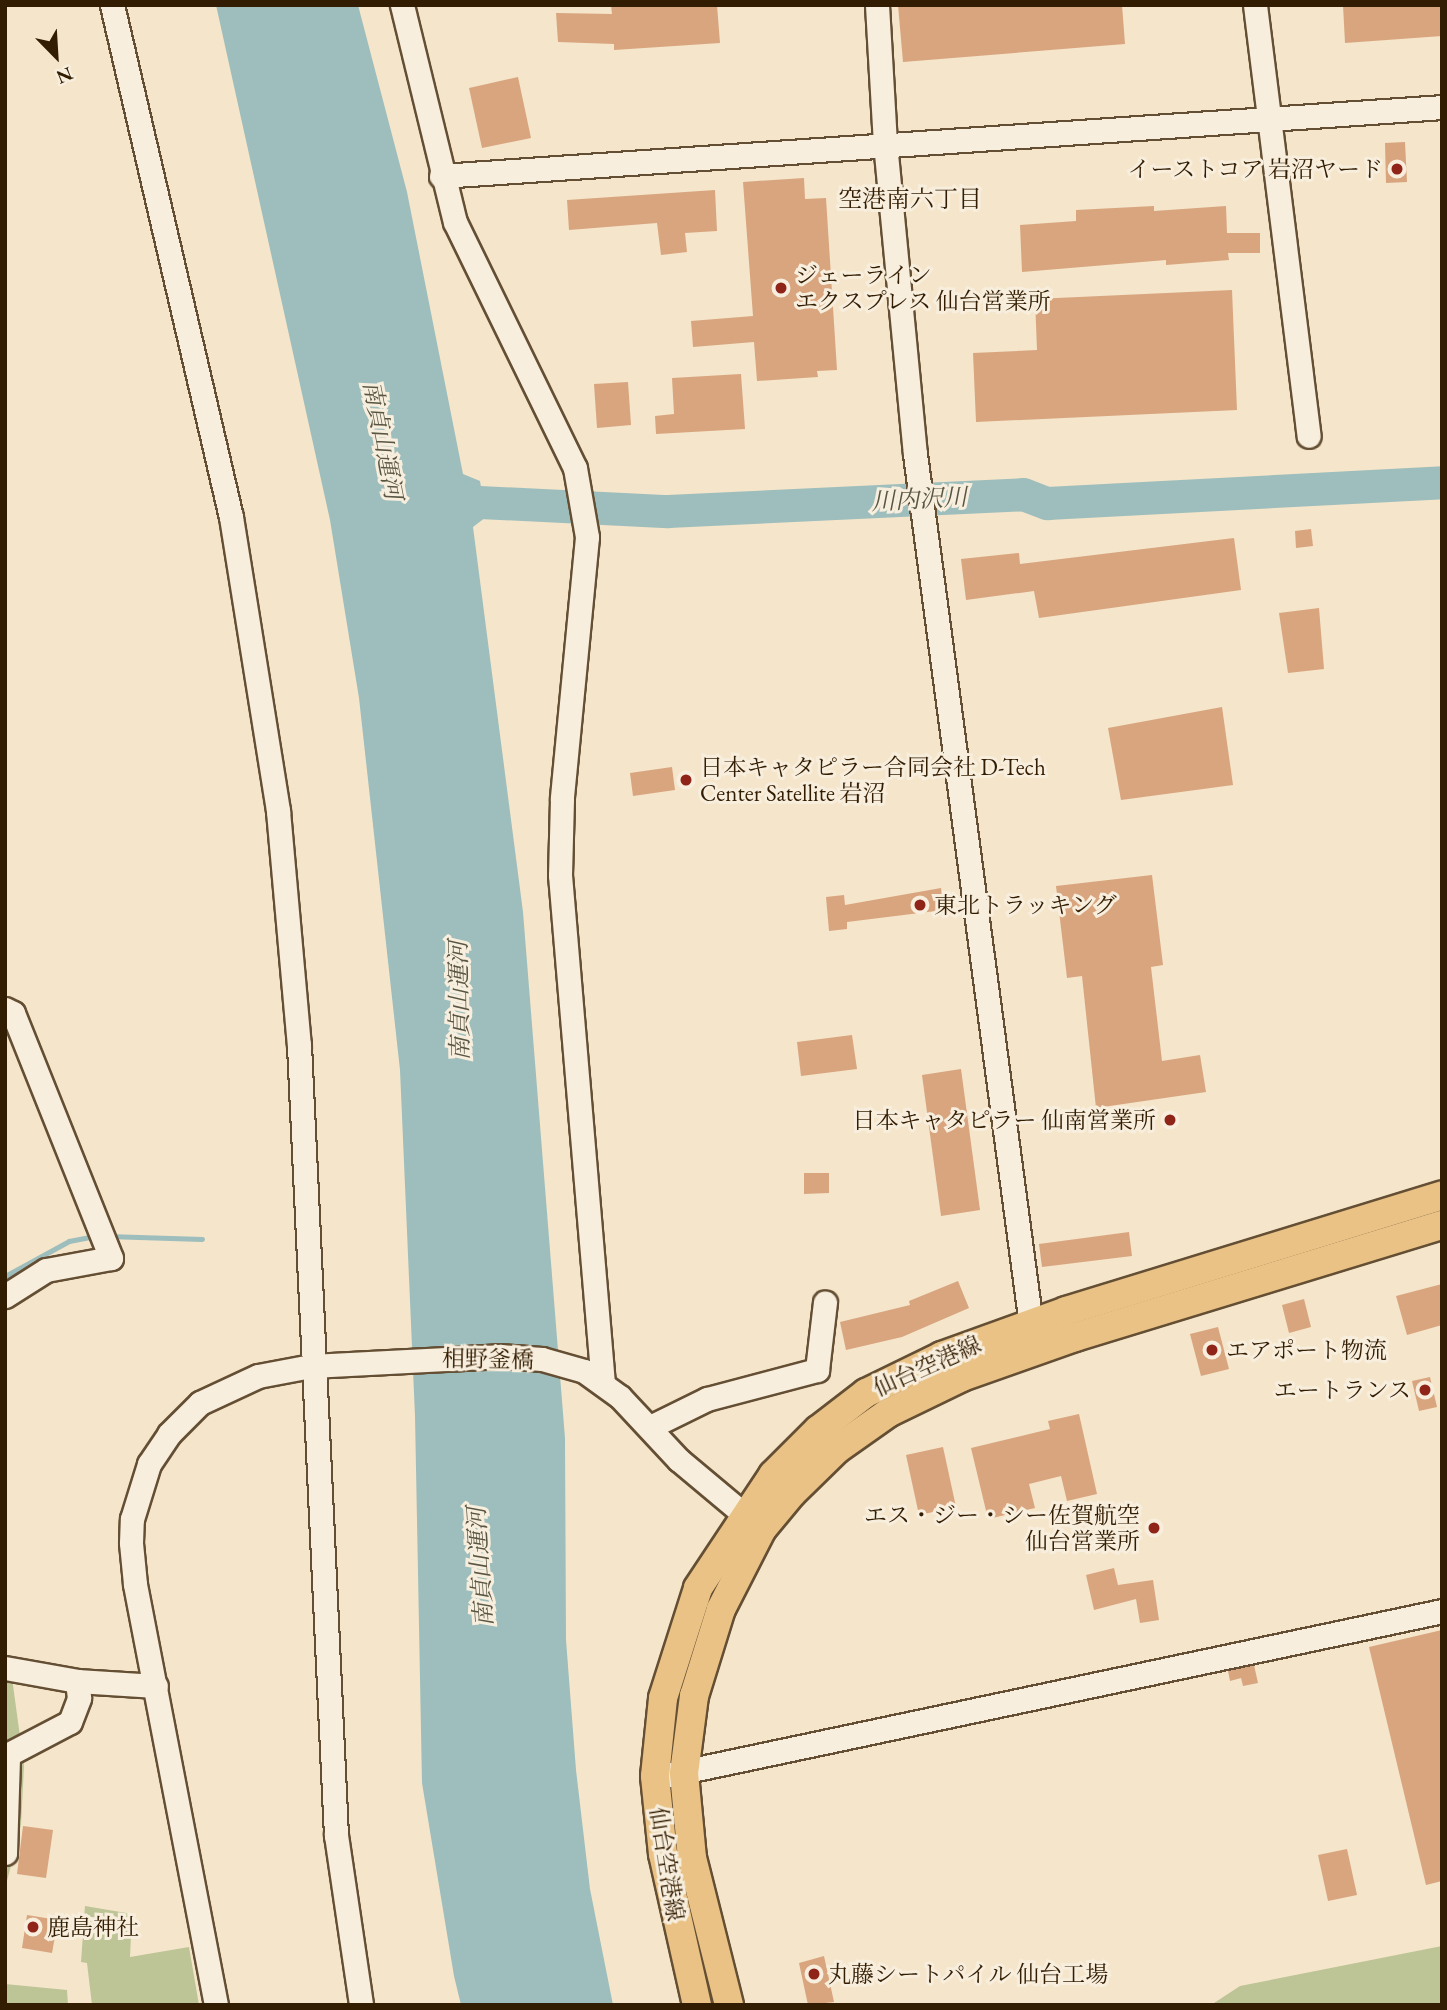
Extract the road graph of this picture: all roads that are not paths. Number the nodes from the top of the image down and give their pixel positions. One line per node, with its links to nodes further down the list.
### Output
1 (112, 5): 16 (street)
2 (402, 5): 8 (street)
3 (877, 5): 7 (street)
4 (1255, 5): 6 (street)
5 (1442, 107): 6 (street)
6 (1270, 119): 7 (street); 9 (street)
7 (885, 143): 8 (street); 15 (street)
8 (441, 176): 17 (street)
9 (1309, 436)
10 (5, 1009): 13 (street)
11 (1442, 1195): 15 (main road, 仙台空港線)
12 (1442, 1225): 15 (main road, 仙台空港線)
13 (5, 1296)
14 (825, 1302): 18 (street)
15 (1033, 1336): 19 (main road, 仙台空港線)
16 (311, 1366): 17 (street, 相野釜橋); 23 (street, 相野釜橋); 29 (street)
17 (603, 1384): 18 (street, 相野釜橋)
18 (650, 1427): 19 (street, 相野釜橋)
19 (753, 1521): 25 (main road, 仙台空港線); 26 (main road, 仙台空港線)
20 (1442, 1611): 25 (street)
21 (5, 1668): 22 (street)
22 (77, 1681): 23 (street); 24 (street)
23 (156, 1686): 28 (street, 相野釜橋)
24 (7, 1755): 27 (street)
25 (684, 1773): 26 (street); 31 (main road, 仙台空港線)
26 (655, 1776): 30 (main road, 仙台空港線)
27 (5, 1853)
28 (216, 2005)
29 (360, 2005)
30 (697, 2005)
31 (729, 2005)

